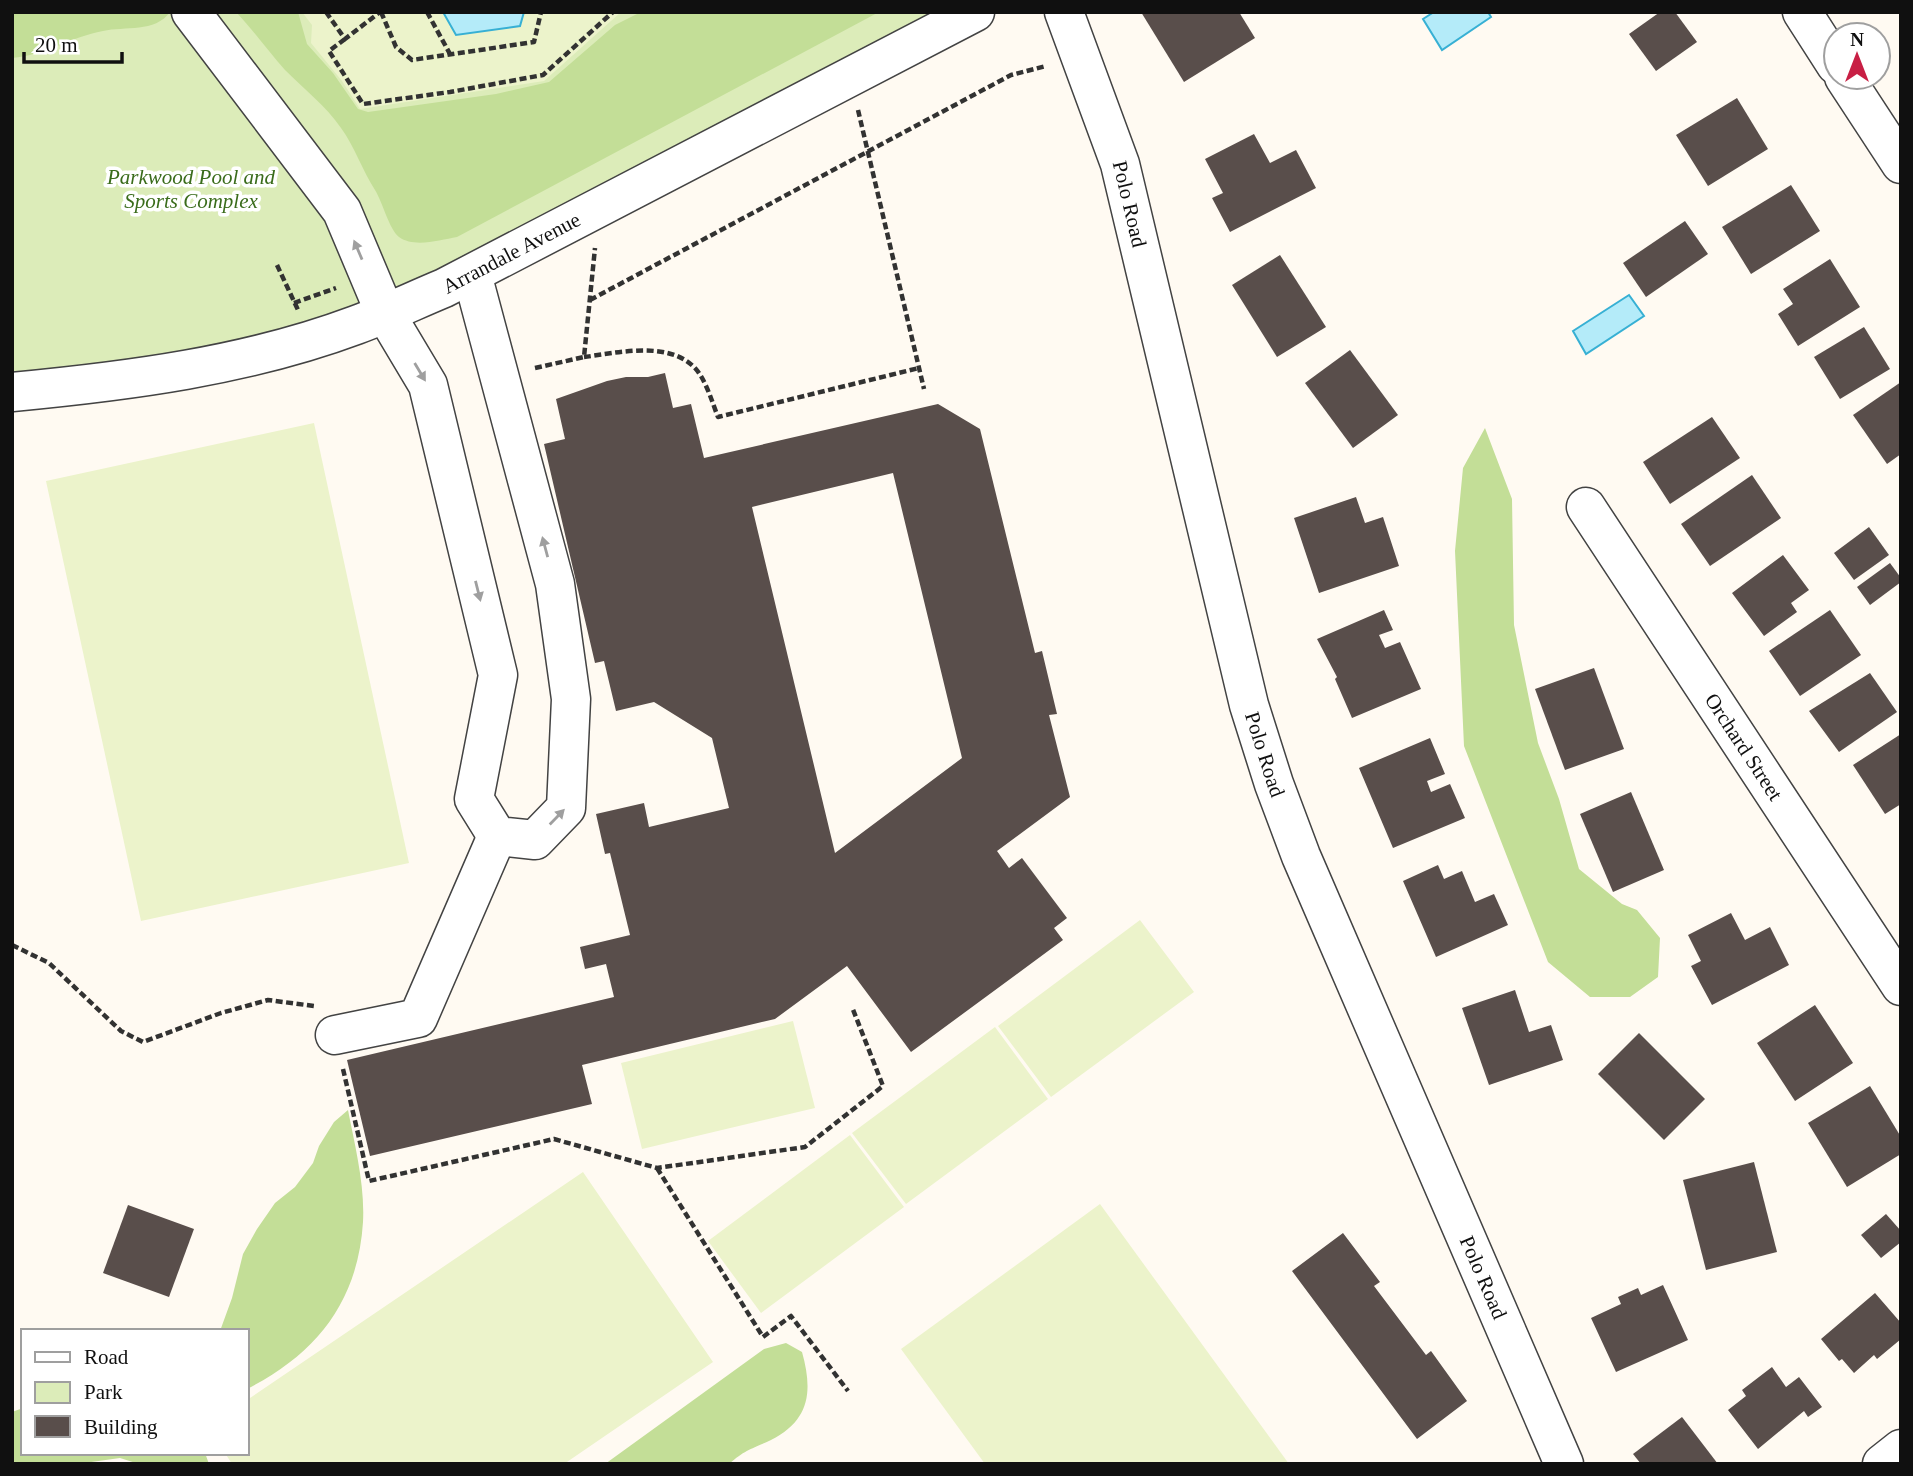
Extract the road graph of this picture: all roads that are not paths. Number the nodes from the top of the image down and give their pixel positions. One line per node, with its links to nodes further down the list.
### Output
1 (975, 12): 8 (street, Arrandale Avenue)
2 (1064, 12): 16 (street, Polo Road)
3 (1802, 12): 5 (street)
4 (200, 25): 9 (street, one-way to 4)
5 (1822, 43)
6 (1853, 91): 7 (street)
7 (1901, 163)
8 (472, 274): 9 (street, Arrandale Avenue); 12 (street, one-way to 8)
9 (385, 313): 10 (street, Arrandale Avenue); 12 (street, one-way to 12)
10 (12, 392)
11 (1586, 507): 13 (street, Orchard Street)
12 (497, 836): 14 (street)
13 (1901, 986)
14 (335, 1035)
15 (1901, 1449): 17 (street)
16 (1564, 1464)
17 (1882, 1464)

